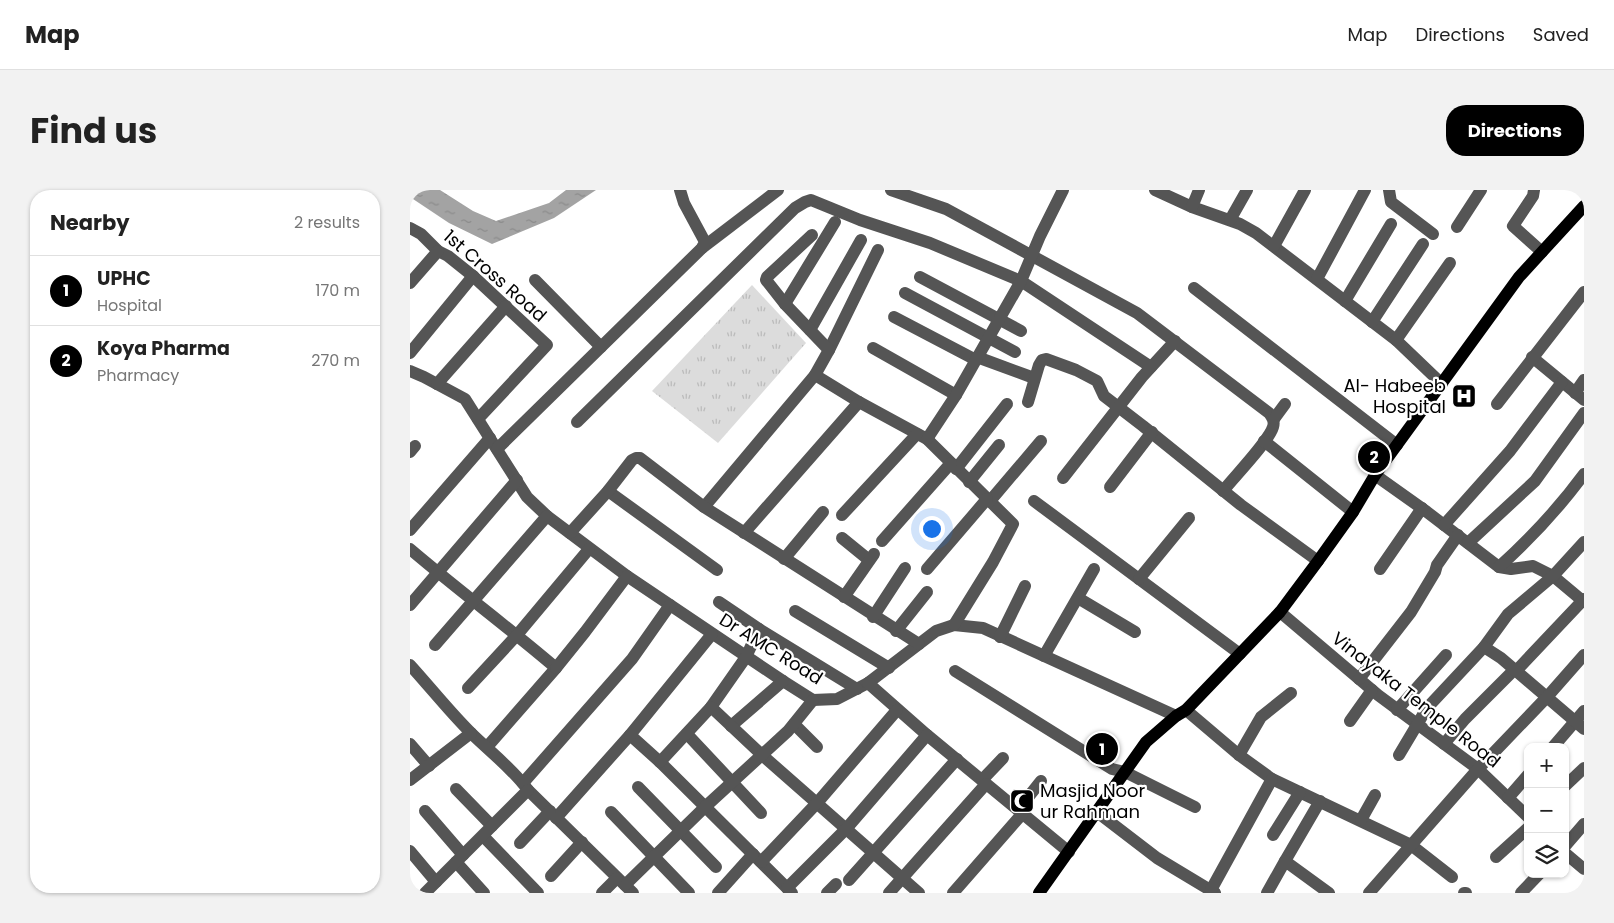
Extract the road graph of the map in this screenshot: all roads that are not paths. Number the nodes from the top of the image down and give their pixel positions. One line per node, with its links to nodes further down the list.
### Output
1 (680, 190): 25 (street)
2 (778, 190): 25 (street)
3 (891, 190): 29 (street)
4 (1063, 190): 29 (street)
5 (1156, 190): 14 (street)
6 (1199, 190): 14 (street)
7 (1247, 190): 15 (street)
8 (1305, 190): 24 (street)
9 (1365, 190): 33 (street)
10 (1388, 190): 20 (street)
11 (1481, 190): 18 (street)
12 (1534, 190): 28 (street)
13 (1584, 206): 28 (main road)
14 (1192, 207): 15 (street)
15 (1230, 220): 24 (street)
16 (835, 222): 41 (street)
17 (1390, 224): 40 (street)
18 (1457, 227)
19 (410, 228): 26 (street, 1st Cross Road)
20 (1432, 234)
21 (812, 235): 41 (street)
22 (861, 240): 46 (street)
23 (1423, 244): 45 (street)
24 (1274, 246): 33 (street)
25 (702, 248): 51 (street)
26 (438, 250): 31 (street, 1st Cross Road); 36 (street)
27 (878, 250): 53 (street)
28 (1542, 252): 65 (main road)
29 (1032, 256): 35 (street); 50 (street)
30 (1450, 264): 49 (street)
31 (473, 276): 42 (street, 1st Cross Road); 55 (street)
32 (920, 277): 44 (street)
33 (1317, 279): 40 (street)
34 (536, 280): 51 (street)
35 (1021, 282): 44 (street); 58 (street); 77 (street)
36 (410, 284)
37 (1194, 288): 84 (street)
38 (1584, 292): 56 (street)
39 (905, 293): 48 (street)
40 (1344, 301): 45 (street)
41 (786, 304): 46 (street)
42 (506, 306): 64 (street); 75 (street, 1st Cross Road)
43 (894, 317): 57 (street)
44 (999, 320): 47 (street); 48 (street)
45 (1372, 322): 49 (street)
46 (810, 330): 53 (street)
47 (1021, 331)
48 (988, 338): 54 (street); 57 (street)
49 (1396, 340): 65 (street)
50 (1175, 341): 58 (street); 76 (street)
51 (601, 347): 82 (street)
52 (873, 348): 66 (street)
53 (829, 350): 60 (street)
54 (1014, 352)
55 (410, 353)
56 (1532, 358): 63 (street); 72 (street)
57 (976, 359): 61 (street); 66 (street)
58 (1151, 366): 73 (street)
59 (410, 371): 64 (street, Dr AMC Road)
60 (815, 375): 68 (street); 96 (street)
61 (1034, 378): 69 (street); 73 (street)
62 (1584, 380): 67 (street)
63 (1562, 382): 67 (street); 103 (street)
64 (437, 384): 75 (street, Dr AMC Road)
65 (1442, 384): 84 (main road)
66 (956, 395): 79 (street)
67 (1579, 397)
68 (859, 402): 79 (street); 106 (street)
69 (1028, 402)
70 (1007, 404): 85 (street)
71 (1285, 404): 76 (street)
72 (1497, 404)
73 (1118, 406): 78 (street); 88 (street)
74 (1584, 412): 108 (street)
75 (478, 419): 82 (street, Dr AMC Road)
76 (1274, 419): 81 (street)
77 (577, 422)
78 (1152, 432): 91 (street); 93 (street)
79 (922, 436): 85 (street); 100 (street)
80 (1041, 441): 94 (street)
81 (1264, 441): 93 (street); 99 (street)
82 (493, 443): 89 (street, Dr AMC Road); 104 (street)
83 (999, 444): 90 (street)
84 (1397, 445): 87 (main road)
85 (953, 466): 90 (street); 109 (street)
86 (1584, 474): 115 (street)
87 (1375, 475): 97 (street); 99 (main road)
88 (1064, 478)
89 (517, 480): 101 (street, Dr AMC Road); 121 (street)
90 (970, 482): 94 (street)
91 (1110, 487)
92 (608, 491): 96 (street); 105 (street); 120 (street)
93 (1223, 491): 114 (street)
94 (988, 500): 117 (street); 137 (street)
95 (1034, 501): 124 (street)
96 (704, 507): 106 (street)
97 (1422, 508): 103 (street); 119 (street)
98 (823, 512): 113 (street)
99 (1353, 512): 114 (main road)
100 (842, 515)
101 (547, 516): 105 (street, Dr AMC Road); 129 (street)
102 (1189, 518): 124 (street)
103 (1444, 525): 108 (street)
104 (410, 530)
105 (570, 532): 112 (street, Dr AMC Road)
106 (744, 533): 113 (street)
107 (842, 538): 127 (street)
108 (1463, 539): 115 (street); 157 (street)
109 (882, 541)
110 (1584, 542): 123 (street)
111 (410, 548): 121 (street)
112 (590, 549): 122 (street, Dr AMC Road); 142 (street)
113 (784, 559): 127 (street)
114 (1318, 562): 135 (main road)
115 (1499, 567): 123 (street)
116 (905, 568): 136 (street)
117 (927, 569)
118 (1094, 569): 128 (street)
119 (1380, 569)
120 (717, 570)
121 (438, 573): 129 (street); 132 (street)
122 (627, 576): 133 (street, Dr AMC Road); 153 (street)
123 (1553, 576): 130 (street); 146 (street)
124 (1140, 579): 147 (street)
125 (1025, 586): 143 (street)
126 (927, 592): 139 (street)
127 (844, 598): 136 (street)
128 (1078, 598): 140 (street); 150 (street)
129 (474, 601): 142 (street); 145 (street)
130 (1584, 601): 156 (street)
131 (719, 602): 138 (street)
132 (410, 605)
133 (670, 605): 141 (street, Dr AMC Road); 201 (street)
134 (795, 611): 154 (street)
135 (1280, 612): 147 (main road); 157 (street, Vinayaka Temple Road)
136 (873, 616): 139 (street)
137 (954, 625): 143 (street, Dr AMC Road); 144 (street, Dr AMC Road)
138 (759, 629): 151 (street); 159 (street)
139 (896, 631): 144 (street)
140 (1134, 632)
141 (712, 634): 151 (street, Dr AMC Road); 177 (street)
142 (518, 635): 153 (street); 160 (street)
143 (1000, 636): 150 (street, Dr AMC Road)
144 (919, 644): 154 (street, Dr AMC Road)
145 (435, 645)
146 (1484, 648): 156 (street); 172 (street)
147 (1240, 654): 169 (main road)
148 (1446, 655): 167 (street)
149 (1584, 655): 163 (street)
150 (1044, 656): 169 (street, Dr AMC Road)
151 (746, 657): 158 (street, Dr AMC Road); 165 (street)
152 (410, 665): 175 (street)
153 (556, 668): 182 (street)
154 (889, 668): 159 (street, Dr AMC Road)
155 (955, 671): 193 (street)
156 (1516, 671): 163 (street); 181 (street)
157 (1359, 679): 161 (street, Vinayaka Temple Road)
158 (783, 681): 164 (street, Dr AMC Road); 173 (street)
159 (862, 686): 164 (street, Dr AMC Road); 166 (street)
160 (468, 688)
161 (1372, 690): 167 (street, Vinayaka Temple Road); 170 (street)
162 (1290, 693): 184 (street)
163 (1547, 697): 174 (street); 192 (street)
164 (813, 700): 171 (street)
165 (711, 707): 173 (street); 176 (street)
166 (897, 710): 178 (street); 208 (street)
167 (1397, 710): 172 (street, Vinayaka Temple Road)
168 (1584, 711): 174 (street)
169 (1181, 713): 184 (street, Dr AMC Road); 193 (main road)
170 (1350, 721)
171 (794, 724): 183 (street); 185 (street)
172 (1417, 725): 181 (street, Vinayaka Temple Road); 186 (street)
173 (731, 726): 185 (street)
174 (1579, 726): 179 (street)
175 (471, 733): 182 (street); 190 (street)
176 (687, 734): 189 (street); 198 (street)
177 (630, 735): 189 (street); 217 (street)
178 (927, 736): 188 (street); 220 (street)
179 (1558, 743)
180 (410, 744): 190 (street)
181 (1444, 744): 192 (street, Vinayaka Temple Road)
182 (487, 747): 201 (street)
183 (817, 747)
184 (1239, 754): 194 (street, Dr AMC Road)
185 (762, 755): 198 (street); 208 (street)
186 (1399, 755)
187 (1002, 758): 199 (street)
188 (957, 759): 199 (street); 231 (street)
189 (660, 762): 209 (street)
190 (429, 766): 195 (street)
191 (1584, 768): 200 (street)
192 (1478, 769): 206 (street, Vinayaka Temple Road); 228 (street)
193 (1125, 772): 210 (street); 214 (main road)
194 (1272, 779): 204 (street, Dr AMC Road); 248 (street)
195 (410, 780)
196 (1041, 780): 213 (street)
197 (1524, 780): 206 (street)
198 (732, 782): 209 (street); 215 (street)
199 (984, 782): 213 (street); 243 (street)
200 (1569, 782)
201 (525, 786): 217 (street); 222 (street)
202 (638, 787): 221 (street)
203 (456, 789): 222 (street)
204 (1300, 792): 207 (street, Dr AMC Road); 224 (street)
205 (1375, 795): 218 (street)
206 (1508, 798): 216 (street, Vinayaka Temple Road)
207 (1320, 801): 218 (street, Dr AMC Road); 237 (street)
208 (817, 803): 220 (street); 234 (street)
209 (705, 807): 221 (street); 234 (street)
210 (1196, 807)
211 (425, 811): 236 (street)
212 (611, 812): 233 (street)
213 (1020, 812): 230 (street); 256 (street)
214 (1097, 812): 230 (main road); 248 (street)
215 (761, 813)
216 (1524, 813)
217 (553, 815): 226 (street); 227 (street)
218 (1361, 820): 228 (street, Dr AMC Road)
219 (1584, 824): 225 (street)
220 (846, 829): 231 (street); 247 (street)
221 (681, 830): 233 (street); 238 (street)
222 (487, 831): 236 (street); 250 (street)
223 (1524, 832): 235 (street)
224 (1273, 835)
225 (1569, 841)
226 (520, 842)
227 (582, 842): 240 (street); 245 (street)
228 (1411, 845): 241 (street, Dr AMC Road); 260 (street)
229 (410, 852): 246 (street)
230 (1070, 852): 257 (main road)
231 (874, 854): 243 (street); 244 (street)
232 (1569, 856): 239 (street)
233 (654, 858): 245 (street); 252 (street)
234 (757, 858): 247 (street); 253 (street)
235 (1496, 858)
236 (459, 859): 246 (street); 249 (street)
237 (1285, 861): 258 (street); 259 (street)
238 (716, 868)
239 (1584, 869)
240 (551, 876)
241 (1452, 877)
242 (1534, 878): 261 (street)
243 (903, 879): 254 (street); 255 (street)
244 (849, 880)
245 (625, 885): 251 (street)
246 (429, 890)
247 (789, 890)
248 (1206, 890)
249 (484, 893)
250 (538, 893)
251 (602, 893)
252 (689, 893)
253 (718, 893)
254 (889, 893)
255 (919, 893)
256 (953, 893)
257 (1039, 893)
258 (1267, 893)
259 (1329, 893)
260 (1369, 893)
261 (1520, 893)

